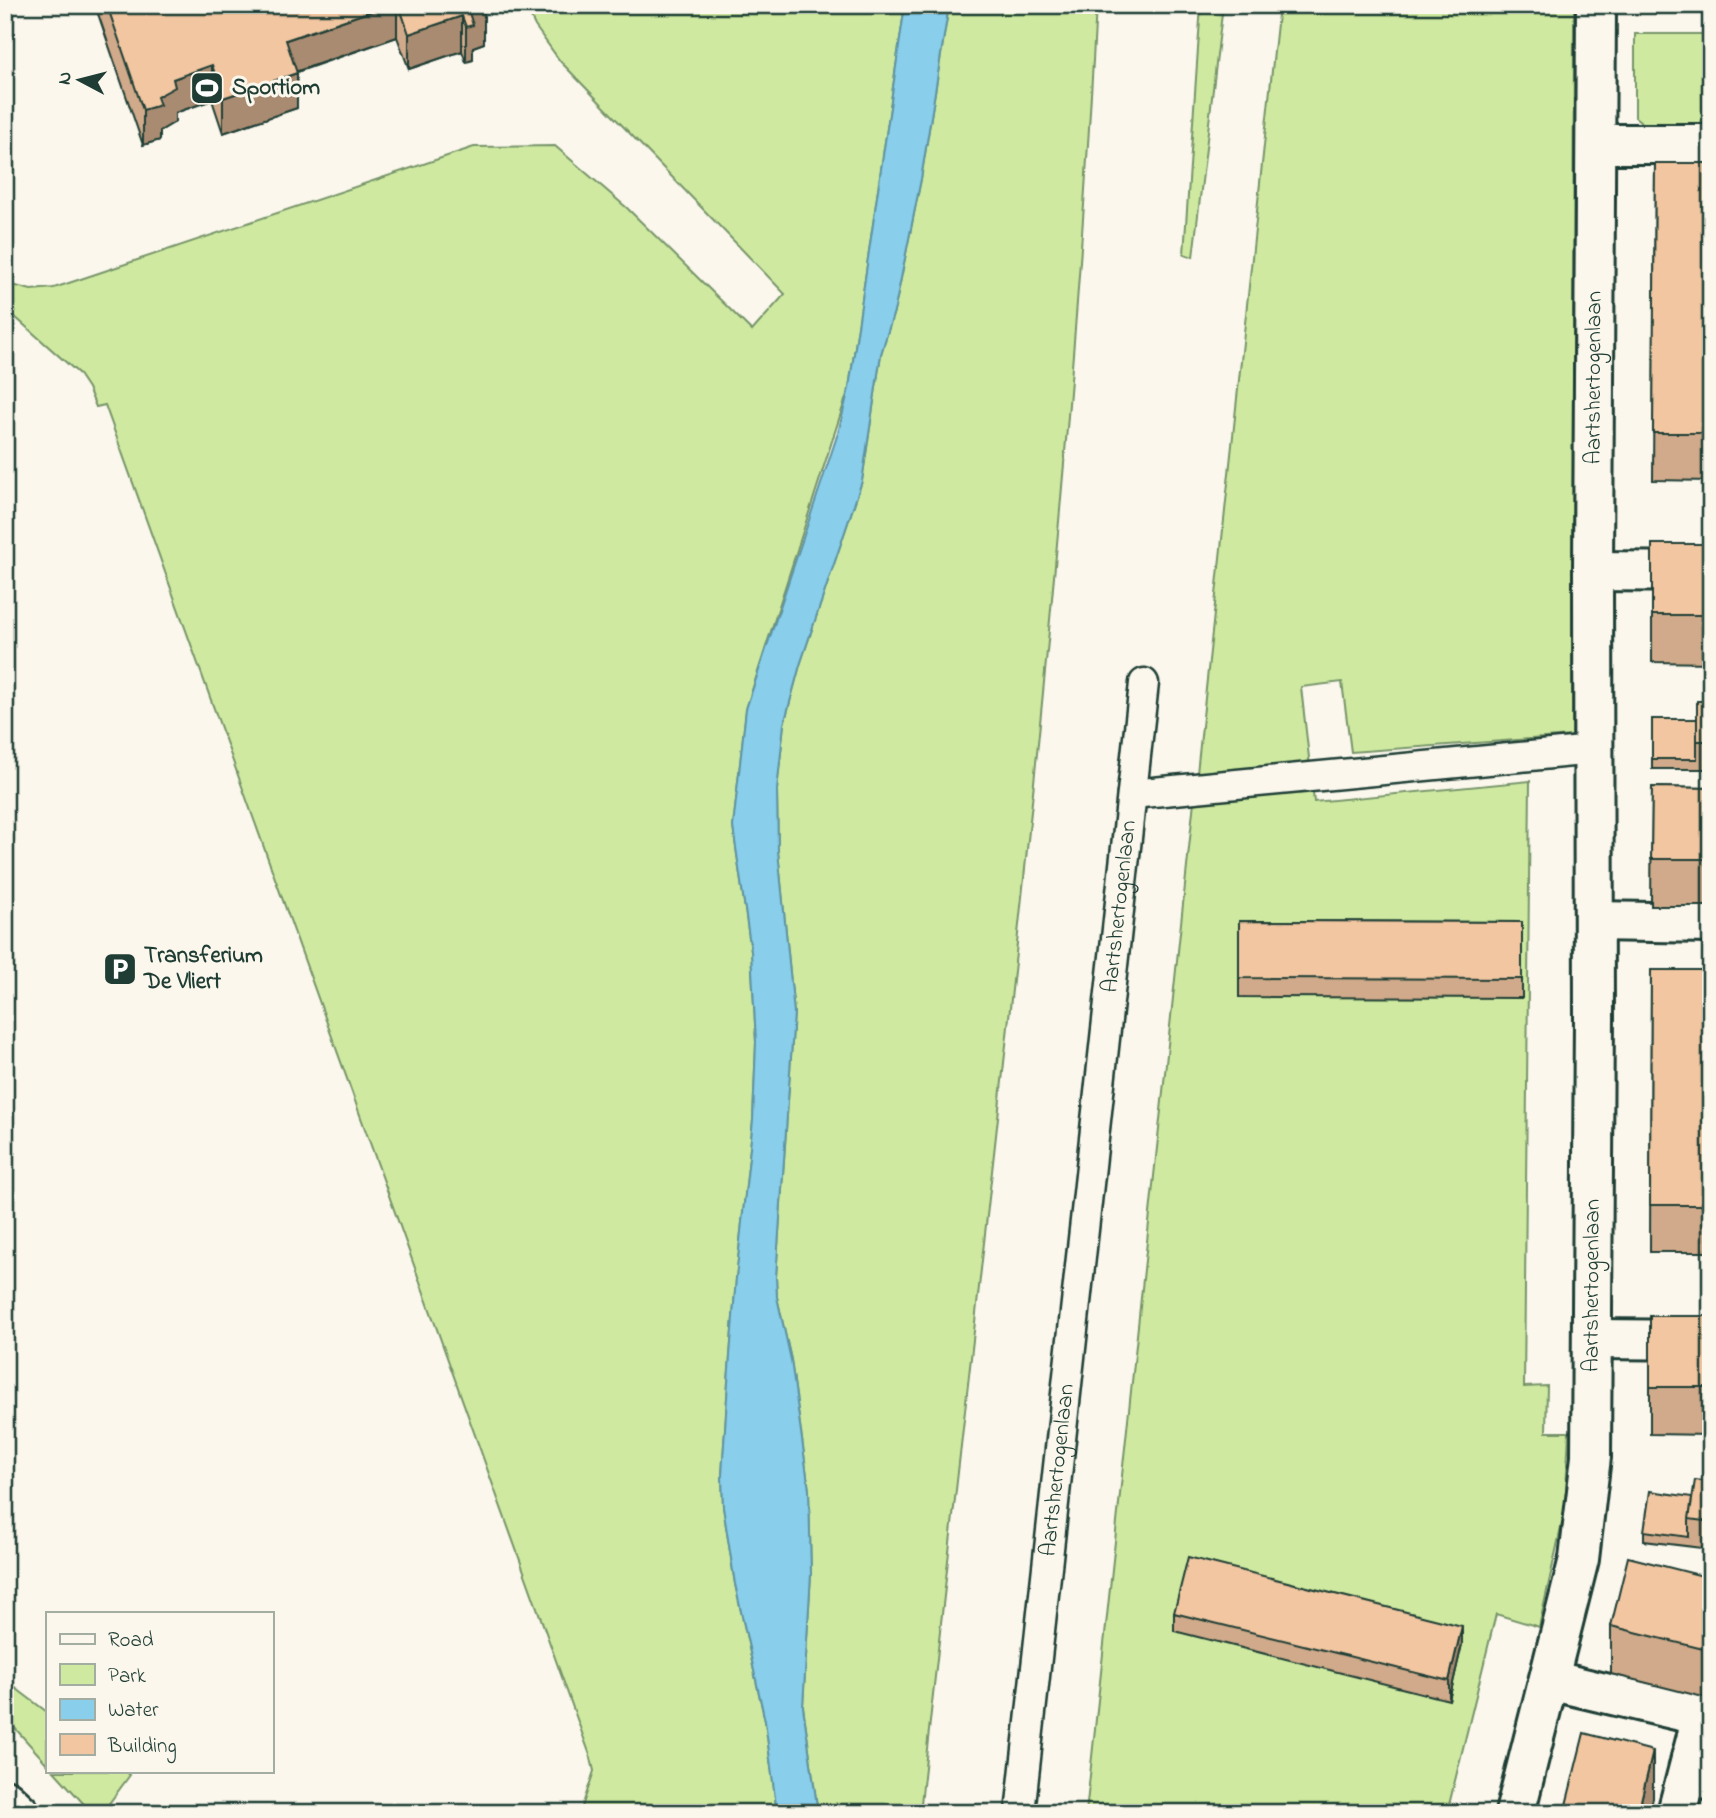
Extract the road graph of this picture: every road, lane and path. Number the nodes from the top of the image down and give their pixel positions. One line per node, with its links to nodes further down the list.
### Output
1 (1596, 5): 2 (street, Aartshertogenlaan)
2 (1597, 144): 3 (street); 4 (street, Aartshertogenlaan)
3 (1711, 144)
4 (1592, 571): 5 (street); 7 (street, Aartshertogenlaan)
5 (1711, 572)
6 (1144, 683): 8 (lane, Aartshertogenlaan)
7 (1593, 750): 8 (lane, Aartshertogenlaan); 9 (street, Aartshertogenlaan)
8 (1132, 794): 18 (lane, Aartshertogenlaan)
9 (1594, 921): 10 (street); 11 (street, Aartshertogenlaan)
10 (1711, 923)
11 (1592, 1339): 12 (street); 13 (street, Aartshertogenlaan)
12 (1711, 1340)
13 (1549, 1680): 14 (street); 19 (street, Aartshertogenlaan)
14 (1707, 1717): 15 (street)
15 (1701, 1770): 20 (street)
16 (5, 1799): 17 (street)
17 (20, 1813)
18 (1020, 1813)
19 (1515, 1813)
20 (1677, 1813)

